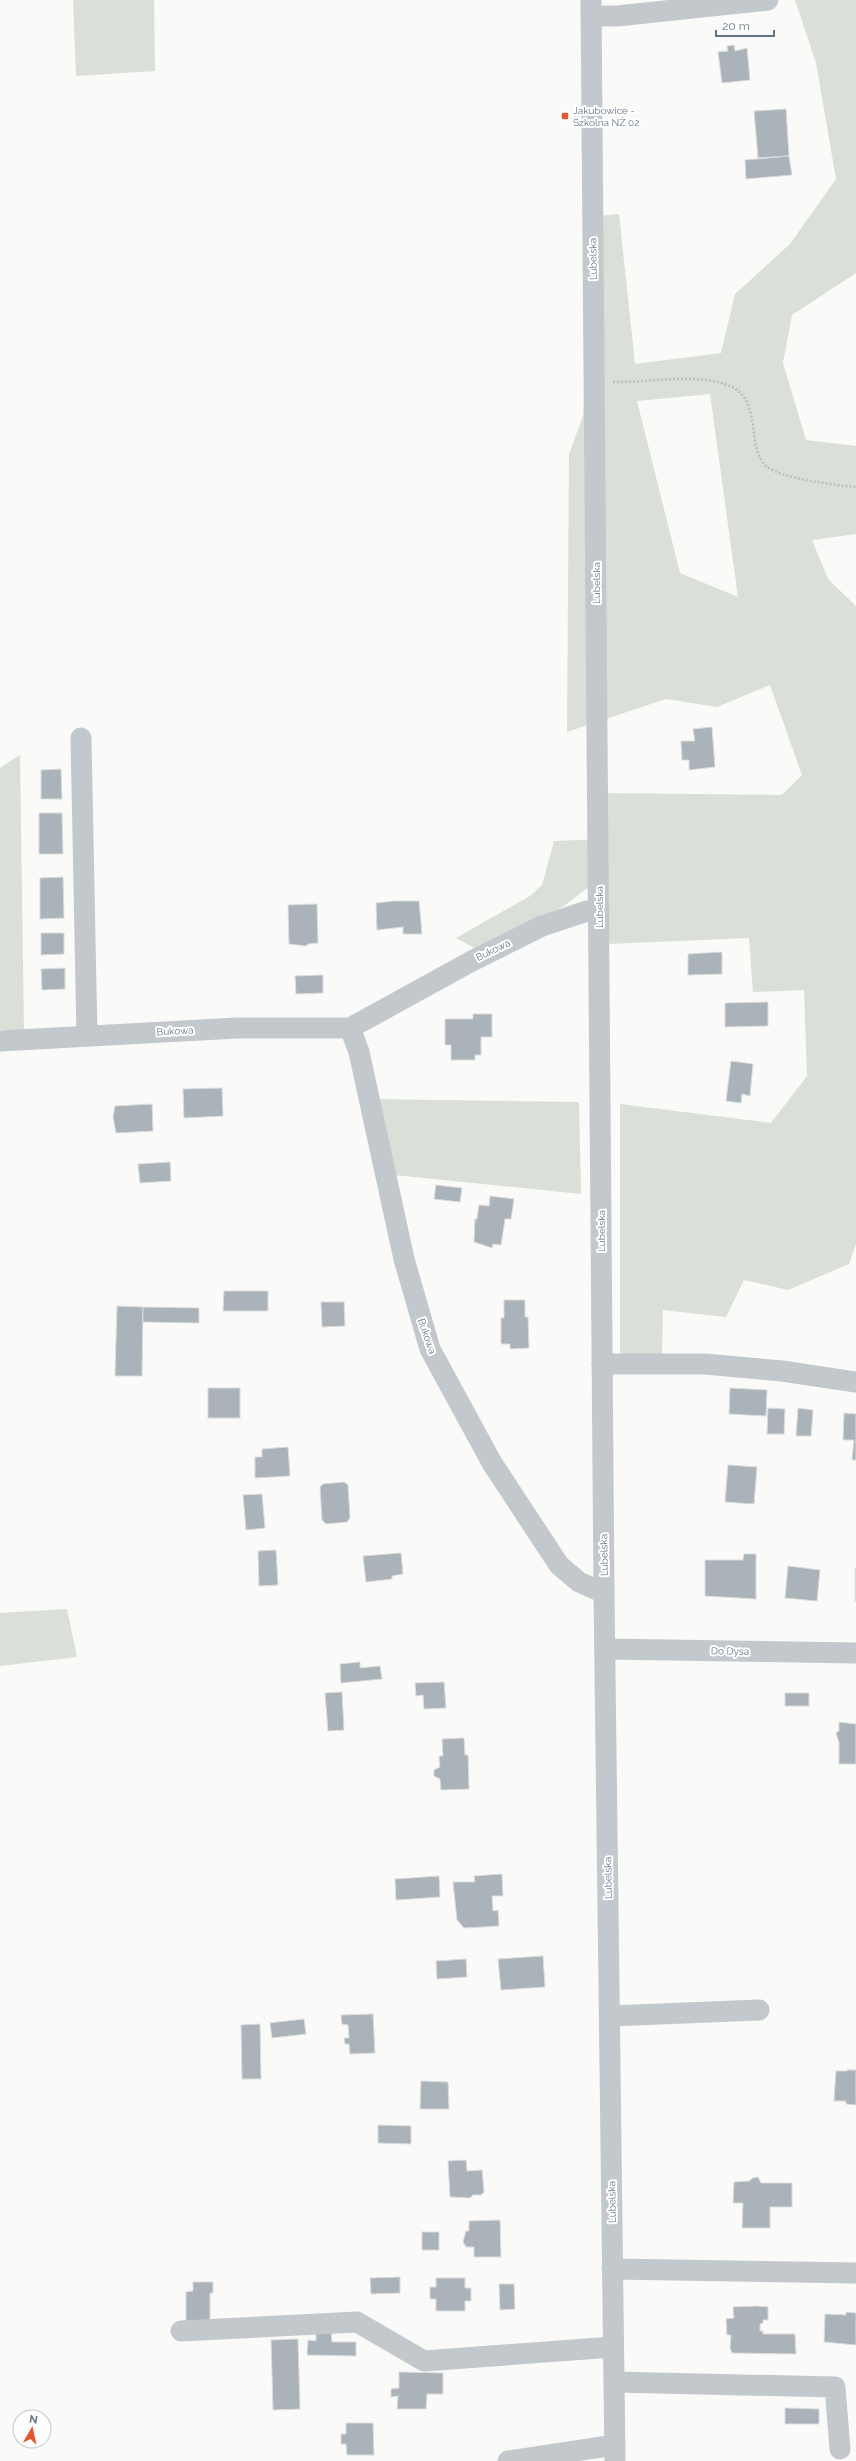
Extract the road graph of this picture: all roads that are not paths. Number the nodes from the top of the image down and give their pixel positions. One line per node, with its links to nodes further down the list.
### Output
1 (768, 0): 2 (street)
2 (591, 8): 4 (street, Lubelska)
3 (81, 738): 6 (street)
4 (599, 910): 5 (street, Bukowa); 8 (street, Lubelska)
5 (350, 1028): 6 (street, Bukowa); 10 (street, Bukowa)
6 (87, 1036): 7 (street, Bukowa)
7 (0, 1041)
8 (602, 1364): 9 (street); 10 (street, Lubelska)
9 (856, 1382)
10 (604, 1593): 11 (street, Lubelska)
11 (604, 1649): 12 (street, Do Dysa); 14 (street, Lubelska)
12 (856, 1653)
13 (759, 2010): 14 (street)
14 (610, 2016): 15 (street, Lubelska)
15 (612, 2269): 16 (street); 18 (street, Lubelska)
16 (856, 2273)
17 (181, 2331): 18 (street)
18 (613, 2348): 19 (street, Lubelska)
19 (614, 2382): 20 (street); 21 (street, Lubelska)
20 (840, 2449)
21 (615, 2453): 22 (street)
22 (508, 2461)

